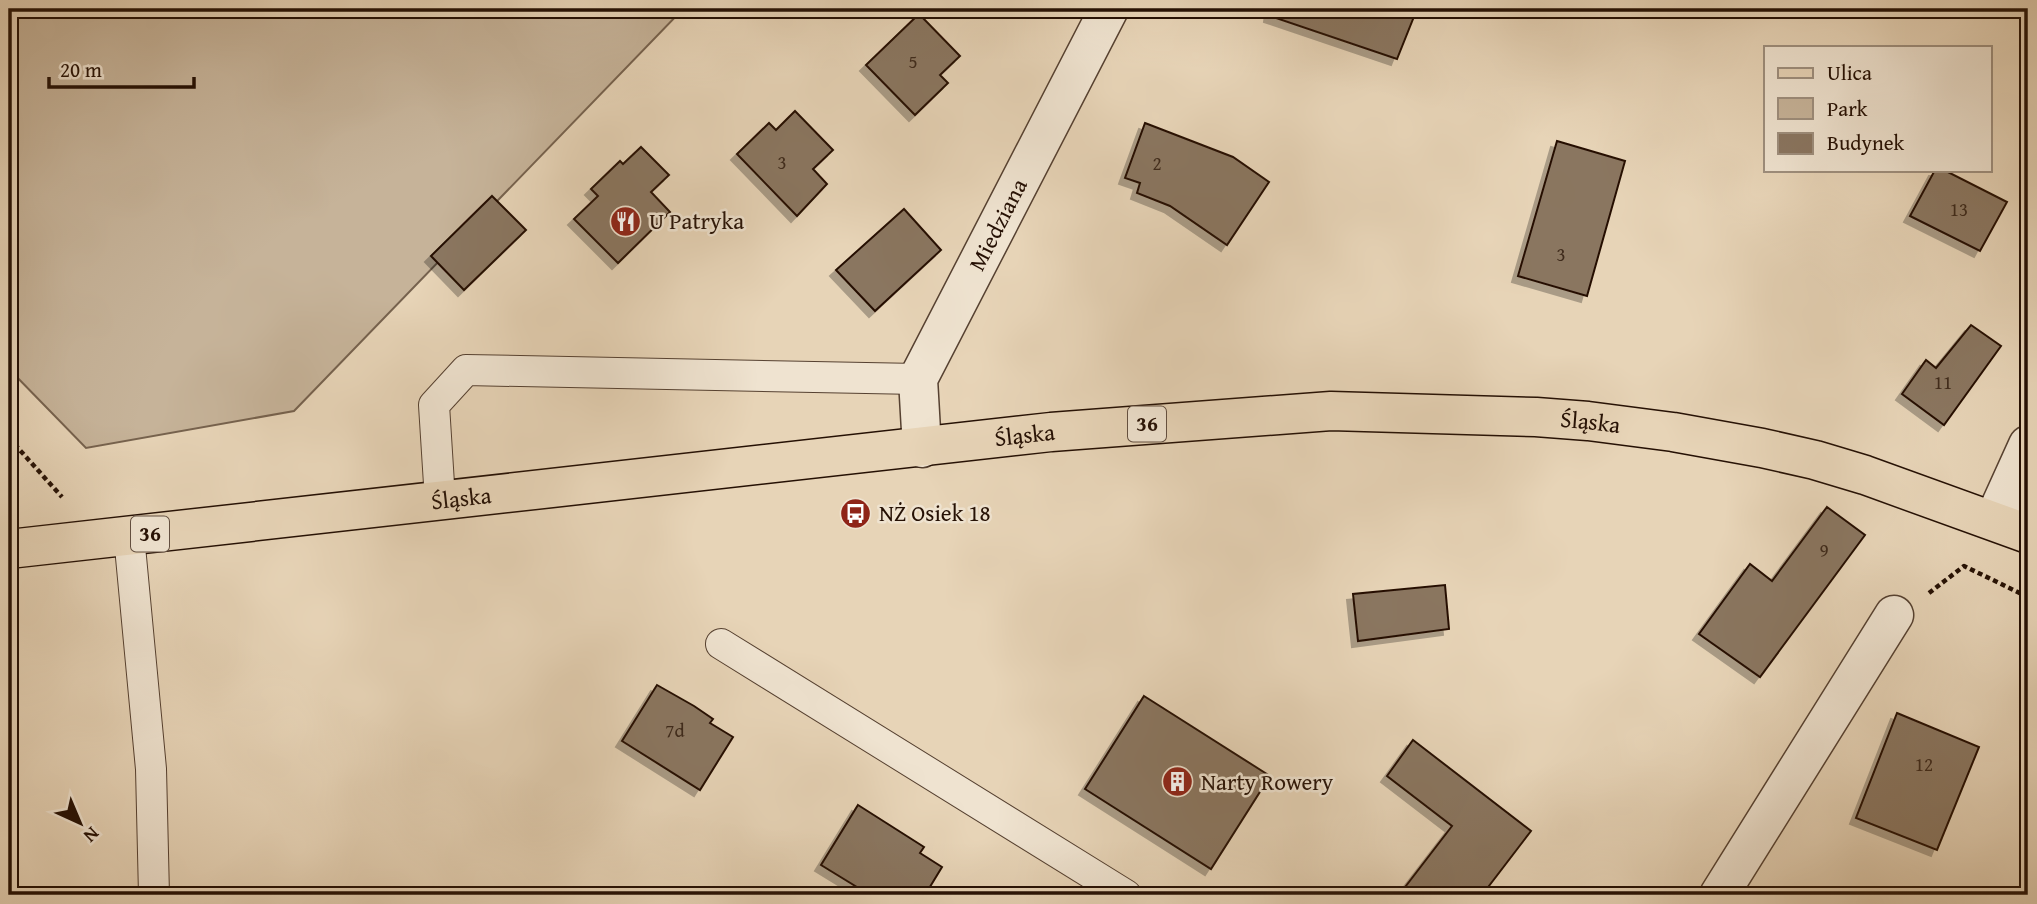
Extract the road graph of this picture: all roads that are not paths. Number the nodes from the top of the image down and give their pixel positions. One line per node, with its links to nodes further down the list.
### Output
1 (1109, 9): 2 (street, Miedziana)
2 (918, 379): 4 (street); 5 (lane)
3 (2028, 445): 6 (street)
4 (922, 448): 5 (main road, Śląska / 36); 6 (main road, Śląska / 36)
5 (440, 500): 7 (main road, Śląska / 36)
6 (2011, 527)
7 (129, 536): 8 (main road, Śląska / 36); 11 (lane)
8 (9, 550)
9 (1894, 615): 13 (street)
10 (721, 644): 12 (lane)
11 (154, 895)
12 (1126, 895)
13 (1718, 895)

